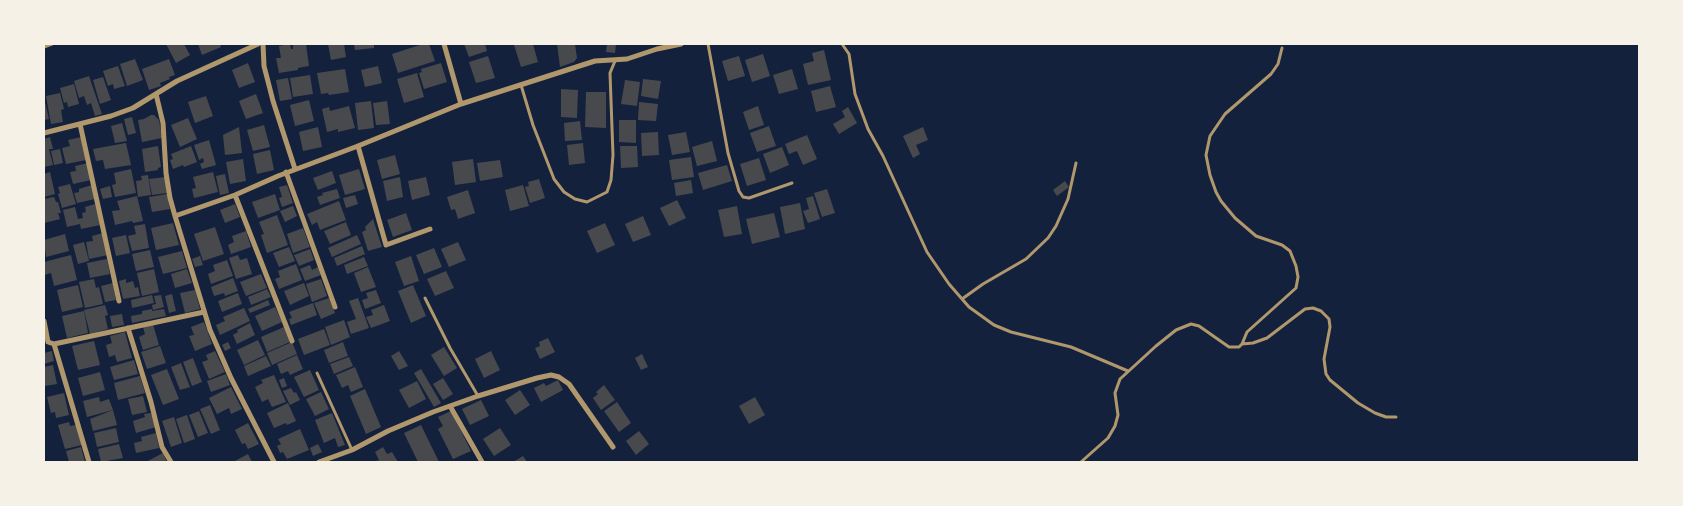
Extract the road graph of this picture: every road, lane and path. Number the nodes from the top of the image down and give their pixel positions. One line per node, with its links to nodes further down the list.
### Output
1 (52, 44): 8 (lane)
2 (258, 44): 12 (street)
3 (263, 44): 18 (street)
4 (444, 44): 13 (street)
5 (681, 44): 10 (street)
6 (708, 44): 20 (lane)
7 (842, 44): 25 (lane)
8 (44, 47)
9 (1282, 48): 33 (lane)
10 (616, 61): 11 (street); 11 (lane)
11 (521, 85): 13 (street)
12 (156, 94): 14 (street); 22 (street)
13 (461, 104): 16 (street)
14 (80, 124): 15 (street); 26 (street)
15 (44, 133)
16 (358, 146): 18 (street); 23 (street)
17 (1076, 163): 25 (lane)
18 (295, 169): 19 (street)
19 (286, 172): 21 (street); 27 (street)
20 (792, 183)
21 (235, 195): 22 (street); 31 (street)
22 (175, 216): 28 (street)
23 (430, 230)
24 (425, 298): 36 (lane)
25 (962, 299): 34 (lane)
26 (120, 301)
27 (335, 307)
28 (204, 312): 30 (street); 43 (street)
29 (44, 321): 32 (street)
30 (128, 328): 32 (street); 42 (street)
31 (292, 340)
32 (54, 344): 41 (street)
33 (1242, 344): 34 (lane); 38 (lane)
34 (1128, 372): 46 (lane)
35 (317, 373): 40 (lane)
36 (478, 396): 37 (street); 39 (street)
37 (450, 406): 40 (street); 45 (street)
38 (1396, 417)
39 (613, 447)
40 (352, 450): 44 (street)
41 (89, 462)
42 (171, 462)
43 (274, 462)
44 (320, 462)
45 (482, 462)
46 (1081, 462)

